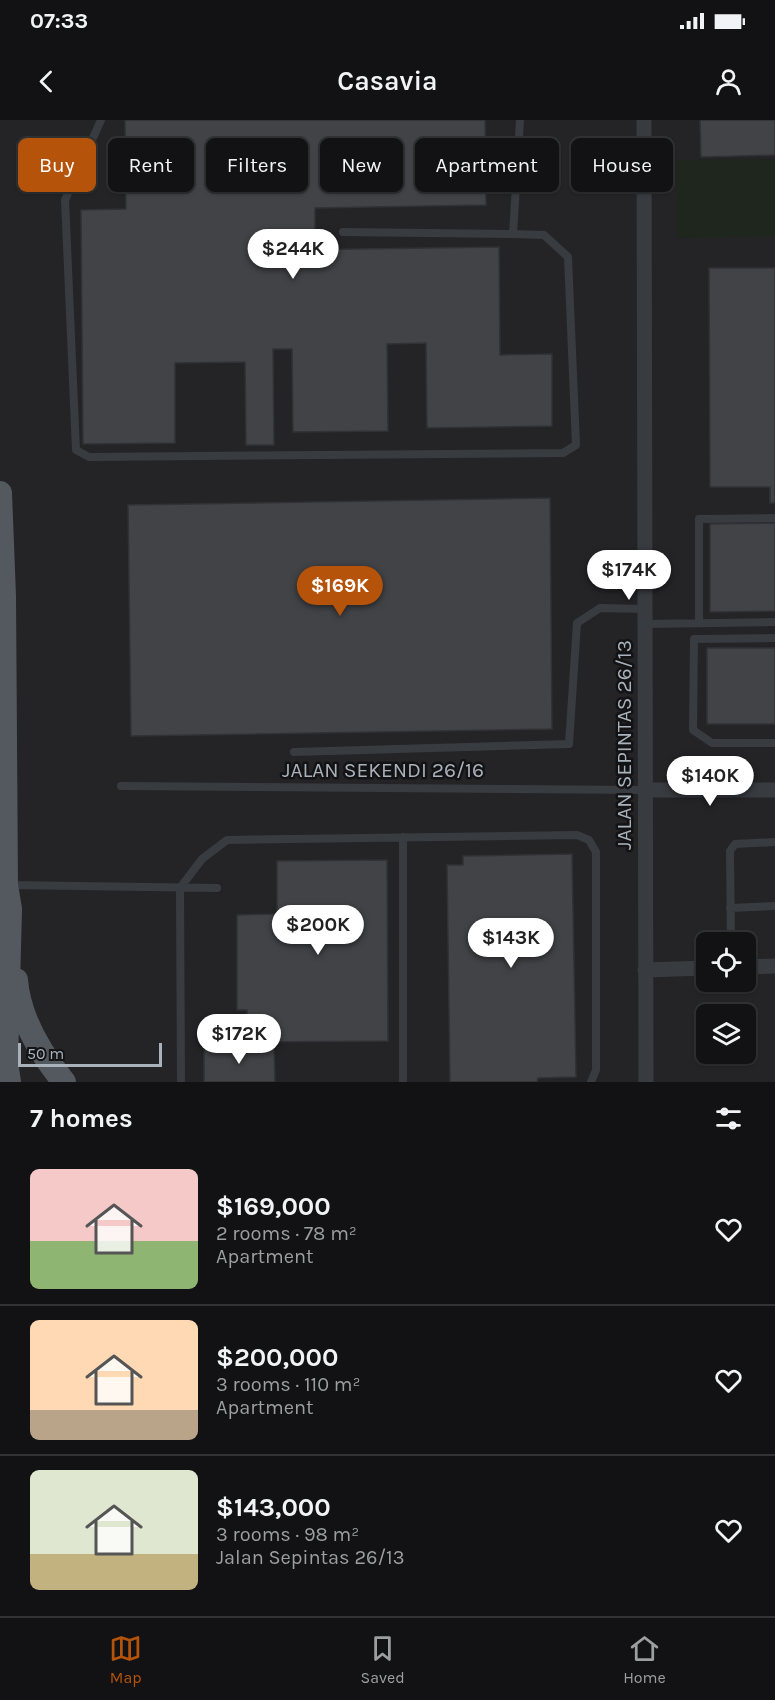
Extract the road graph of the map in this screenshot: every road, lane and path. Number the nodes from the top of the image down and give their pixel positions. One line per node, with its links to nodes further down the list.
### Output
1 (101, 120): 5 (lane)
2 (520, 120): 5 (lane)
3 (644, 120): 8 (street, JALAN SEPINTAS 26/13)
4 (343, 232): 5 (lane)
5 (513, 234)
6 (0, 493): 19 (main road)
7 (775, 518): 10 (lane)
8 (645, 616): 10 (lane); 13 (lane); 15 (street, JALAN SEPINTAS 26/13)
9 (775, 622): 10 (lane)
10 (699, 623)
11 (775, 638): 12 (lane)
12 (775, 743)
13 (294, 752)
14 (121, 786): 15 (lane, JALAN SEKENDI 26/16)
15 (645, 790): 16 (street); 29 (street, JALAN SEPINTAS 26/13)
16 (775, 790)
17 (403, 837): 20 (lane); 33 (lane); 34 (lane)
18 (775, 842): 23 (lane)
19 (6, 885): 20 (lane); 24 (main road)
20 (180, 888): 21 (lane); 32 (lane)
21 (218, 888)
22 (775, 906): 23 (lane)
23 (730, 908): 25 (lane)
24 (10, 909): 30 (main road); 31 (main road)
25 (731, 932)
26 (775, 966): 27 (street)
27 (756, 967)
28 (696, 968): 29 (street)
29 (645, 970): 35 (street, JALAN SEPINTAS 26/13)
30 (9, 1082)
31 (64, 1082)
32 (181, 1082)
33 (403, 1082)
34 (591, 1082)
35 (646, 1082)

